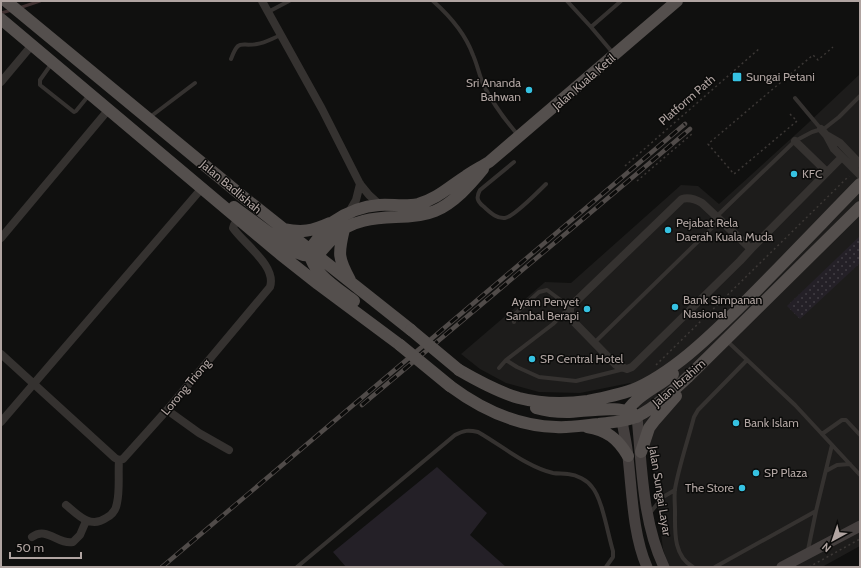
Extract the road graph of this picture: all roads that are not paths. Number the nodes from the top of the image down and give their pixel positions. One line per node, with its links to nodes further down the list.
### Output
1 (262, 1): 8 (street)
2 (290, 1): 8 (lane)
3 (433, 1): 24 (lane)
4 (568, 1): 10 (lane)
5 (621, 1): 10 (lane)
6 (677, 1): 13 (main road, Jalan Kuala Ketil)
7 (7, 2): 22 (main road, Jalan Badlishah)
8 (268, 12): 11 (street)
9 (5, 23): 12 (main road, Jalan Badlishah)
10 (591, 27): 13 (lane)
11 (281, 35): 14 (lane); 31 (street)
12 (32, 45): 15 (main road, Jalan Badlishah); 16 (street)
13 (615, 55): 24 (main road, Jalan Kuala Ketil)
14 (231, 60)
15 (53, 62): 18 (main road, Jalan Badlishah); 18 (lane)
16 (1, 82)
17 (195, 83): 22 (lane)
18 (90, 94): 21 (main road, Jalan Badlishah)
19 (860, 96): 23 (lane)
20 (795, 98): 23 (lane)
21 (109, 109): 35 (main road, Jalan Badlishah); 45 (street)
22 (148, 119): 43 (main road, Jalan Badlishah)
23 (824, 132): 25 (lane); 26 (street); 29 (street)
24 (520, 137): 27 (main road, Jalan Kuala Ketil)
25 (795, 141): 30 (street); 40 (lane)
26 (842, 157): 29 (street); 30 (street)
27 (489, 162): 34 (main road, Jalan Kuala Ketil); 37 (main road, Jalan Kuala Ketil)
28 (514, 162): 34 (lane)
29 (858, 170)
30 (827, 172): 46 (street)
31 (360, 184): 37 (street); 39 (street)
32 (546, 184): 34 (lane)
33 (860, 184): 54 (main road, Jalan Ibrahim)
34 (476, 187): 44 (main road, Jalan Kuala Ketil)
35 (202, 188): 36 (main road, Jalan Badlishah); 62 (street)
36 (219, 203): 41 (main road, Jalan Badlishah); 47 (main road)
37 (380, 205): 39 (main road, Jalan Kuala Ketil)
38 (860, 207): 51 (main road, Jalan Ibrahim)
39 (349, 213): 42 (main road, Jalan Kuala Ketil)
40 (719, 218): 46 (street); 49 (street); 53 (lane)
41 (238, 219): 52 (main road, Jalan Badlishah); 65 (street, Lorong Triong)
42 (332, 222): 43 (main road); 47 (main road, Jalan Kuala Ketil)
43 (281, 229): 47 (main road, Jalan Badlishah)
44 (344, 229): 47 (main road, Jalan Kuala Ketil); 48 (main road)
45 (1, 238)
46 (751, 249): 59 (street)
47 (312, 254): 48 (main road, Jalan Badlishah); 52 (main road)
48 (354, 286): 60 (main road, Jalan Badlishah, bridge)
49 (570, 308): 50 (lane); 53 (street); 56 (lane)
50 (514, 322)
51 (726, 340): 57 (lane); 61 (main road, Jalan Ibrahim)
52 (397, 343): 63 (main road, Jalan Badlishah, bridge)
53 (594, 343): 59 (street)
54 (692, 351): 64 (main road, Jalan Ibrahim); 66 (main road)
55 (1, 354): 62 (street)
56 (506, 360): 58 (lane); 59 (lane)
57 (747, 360): 70 (lane); 80 (lane)
58 (499, 368)
59 (627, 368)
60 (459, 370): 64 (main road, Jalan Ibrahim)
61 (688, 377): 67 (main road, Jalan Ibrahim); 74 (main road)
62 (34, 384): 68 (street); 76 (street)
63 (450, 386): 69 (main road, Jalan Ibrahim)
64 (518, 397): 66 (main road)
65 (167, 410): 73 (street); 76 (street, Lorong Triong)
66 (624, 416): 67 (main road, Jalan Ibrahim); 69 (main road, Jalan Ibrahim); 75 (main road)
67 (637, 417): 74 (main road, Jalan Sungai Layar)
68 (1, 422)
69 (579, 426): 75 (main road)
70 (822, 434): 71 (lane); 72 (lane)
71 (860, 435)
72 (832, 445): 77 (lane); 78 (lane)
73 (229, 450)
74 (640, 452): 83 (main road, Jalan Sungai Layar)
75 (628, 456): 88 (main road)
76 (119, 460): 84 (street)
77 (850, 464): 78 (lane); 79 (lane)
78 (826, 471): 82 (lane)
79 (860, 475)
80 (675, 490): 83 (lane); 93 (lane)
81 (66, 505): 84 (street)
82 (816, 510): 87 (lane); 94 (lane)
83 (648, 515): 92 (main road, Jalan Sungai Layar)
84 (86, 521): 86 (street)
85 (860, 526): 87 (main road)
86 (32, 537)
87 (808, 553): 95 (main road)
88 (641, 562): 91 (main road)
89 (297, 567): 90 (lane)
90 (606, 567)
91 (647, 567)
92 (664, 567)
93 (693, 567)
94 (715, 567)
95 (782, 567)

